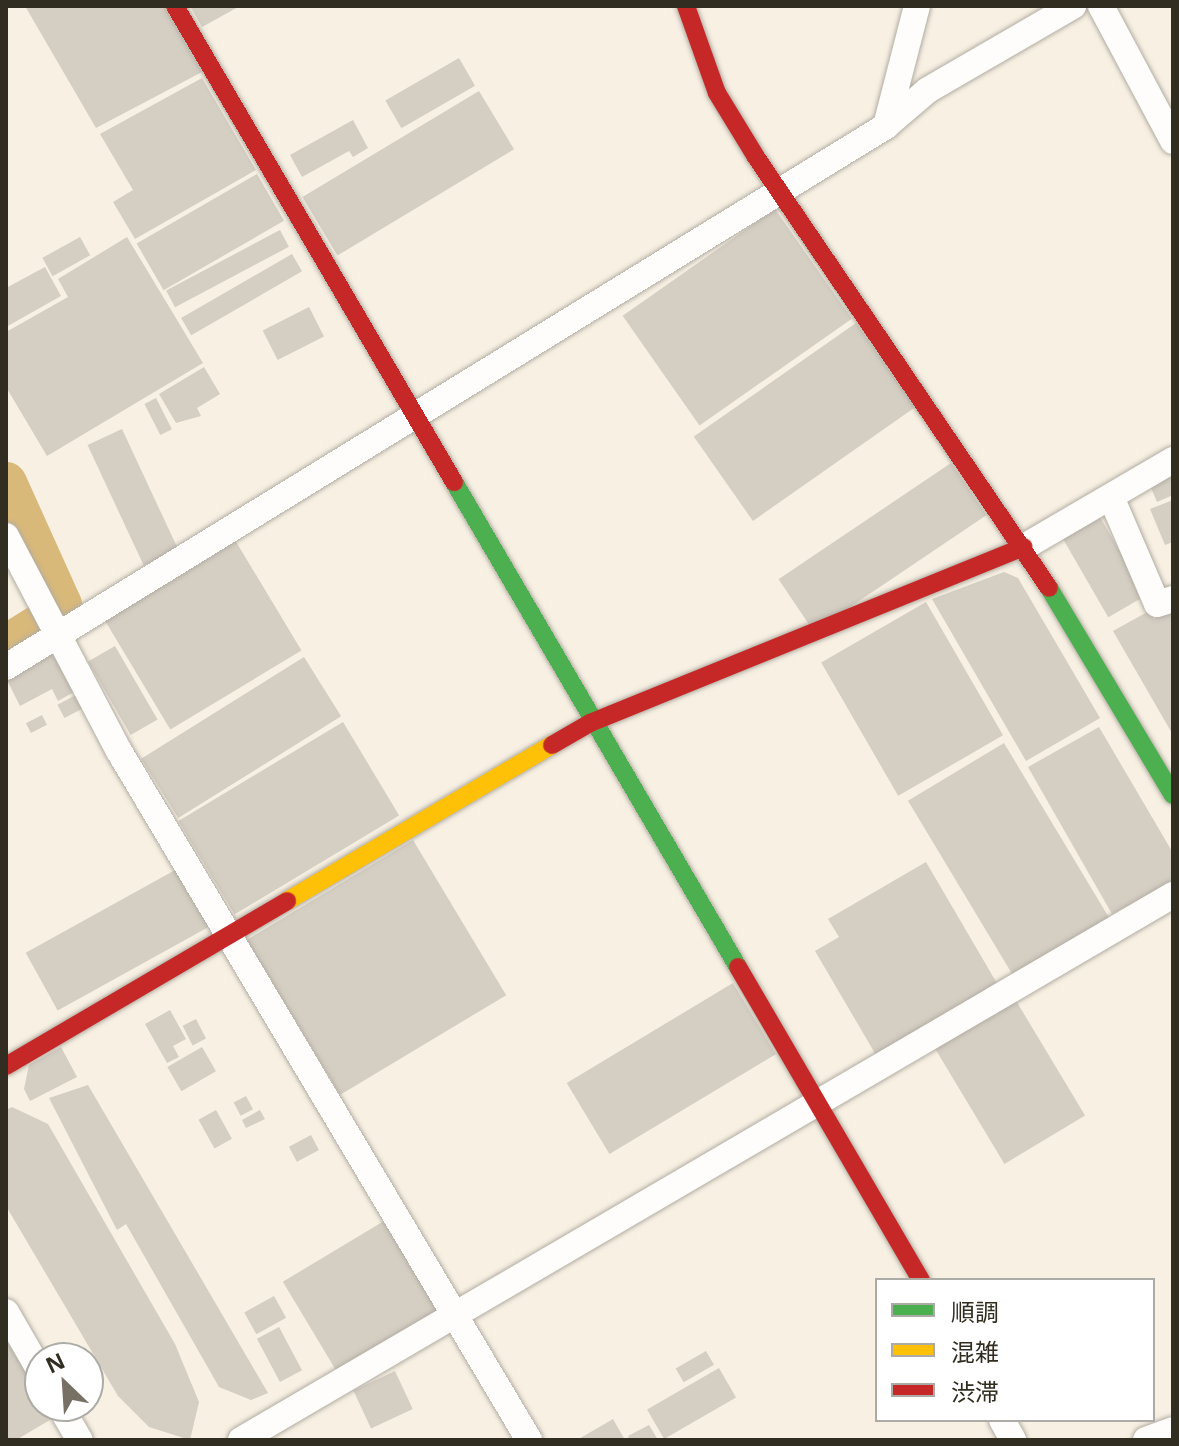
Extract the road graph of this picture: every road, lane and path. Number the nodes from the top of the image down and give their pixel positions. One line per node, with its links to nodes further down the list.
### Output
1 (175, 6): 9 (street)
2 (686, 6): 8 (street)
3 (917, 6): 6 (street)
4 (1073, 6): 6 (street)
5 (1101, 6): 7 (street)
6 (886, 126): 8 (street)
7 (1173, 141)
8 (780, 195): 9 (street); 13 (street)
9 (415, 417): 15 (street); 17 (street)
10 (1173, 460): 11 (street)
11 (1111, 497): 13 (street); 14 (street)
12 (6, 536): 15 (street)
13 (1024, 547): 17 (street); 18 (street)
14 (1173, 599)
15 (54, 634): 16 (street); 20 (street)
16 (6, 667)
17 (590, 723): 20 (street); 22 (street)
18 (1173, 795)
19 (1173, 895): 22 (street)
20 (230, 933): 21 (street); 25 (street)
21 (6, 1066)
22 (816, 1103): 23 (street); 25 (street)
23 (920, 1278)
24 (6, 1312): 26 (street)
25 (455, 1316): 31 (street); 32 (street)
26 (24, 1343)
27 (69, 1422): 30 (street)
28 (1003, 1422): 33 (street)
29 (1173, 1430): 34 (street)
30 (80, 1440)
31 (241, 1440)
32 (529, 1440)
33 (1013, 1440)
34 (1146, 1440)

